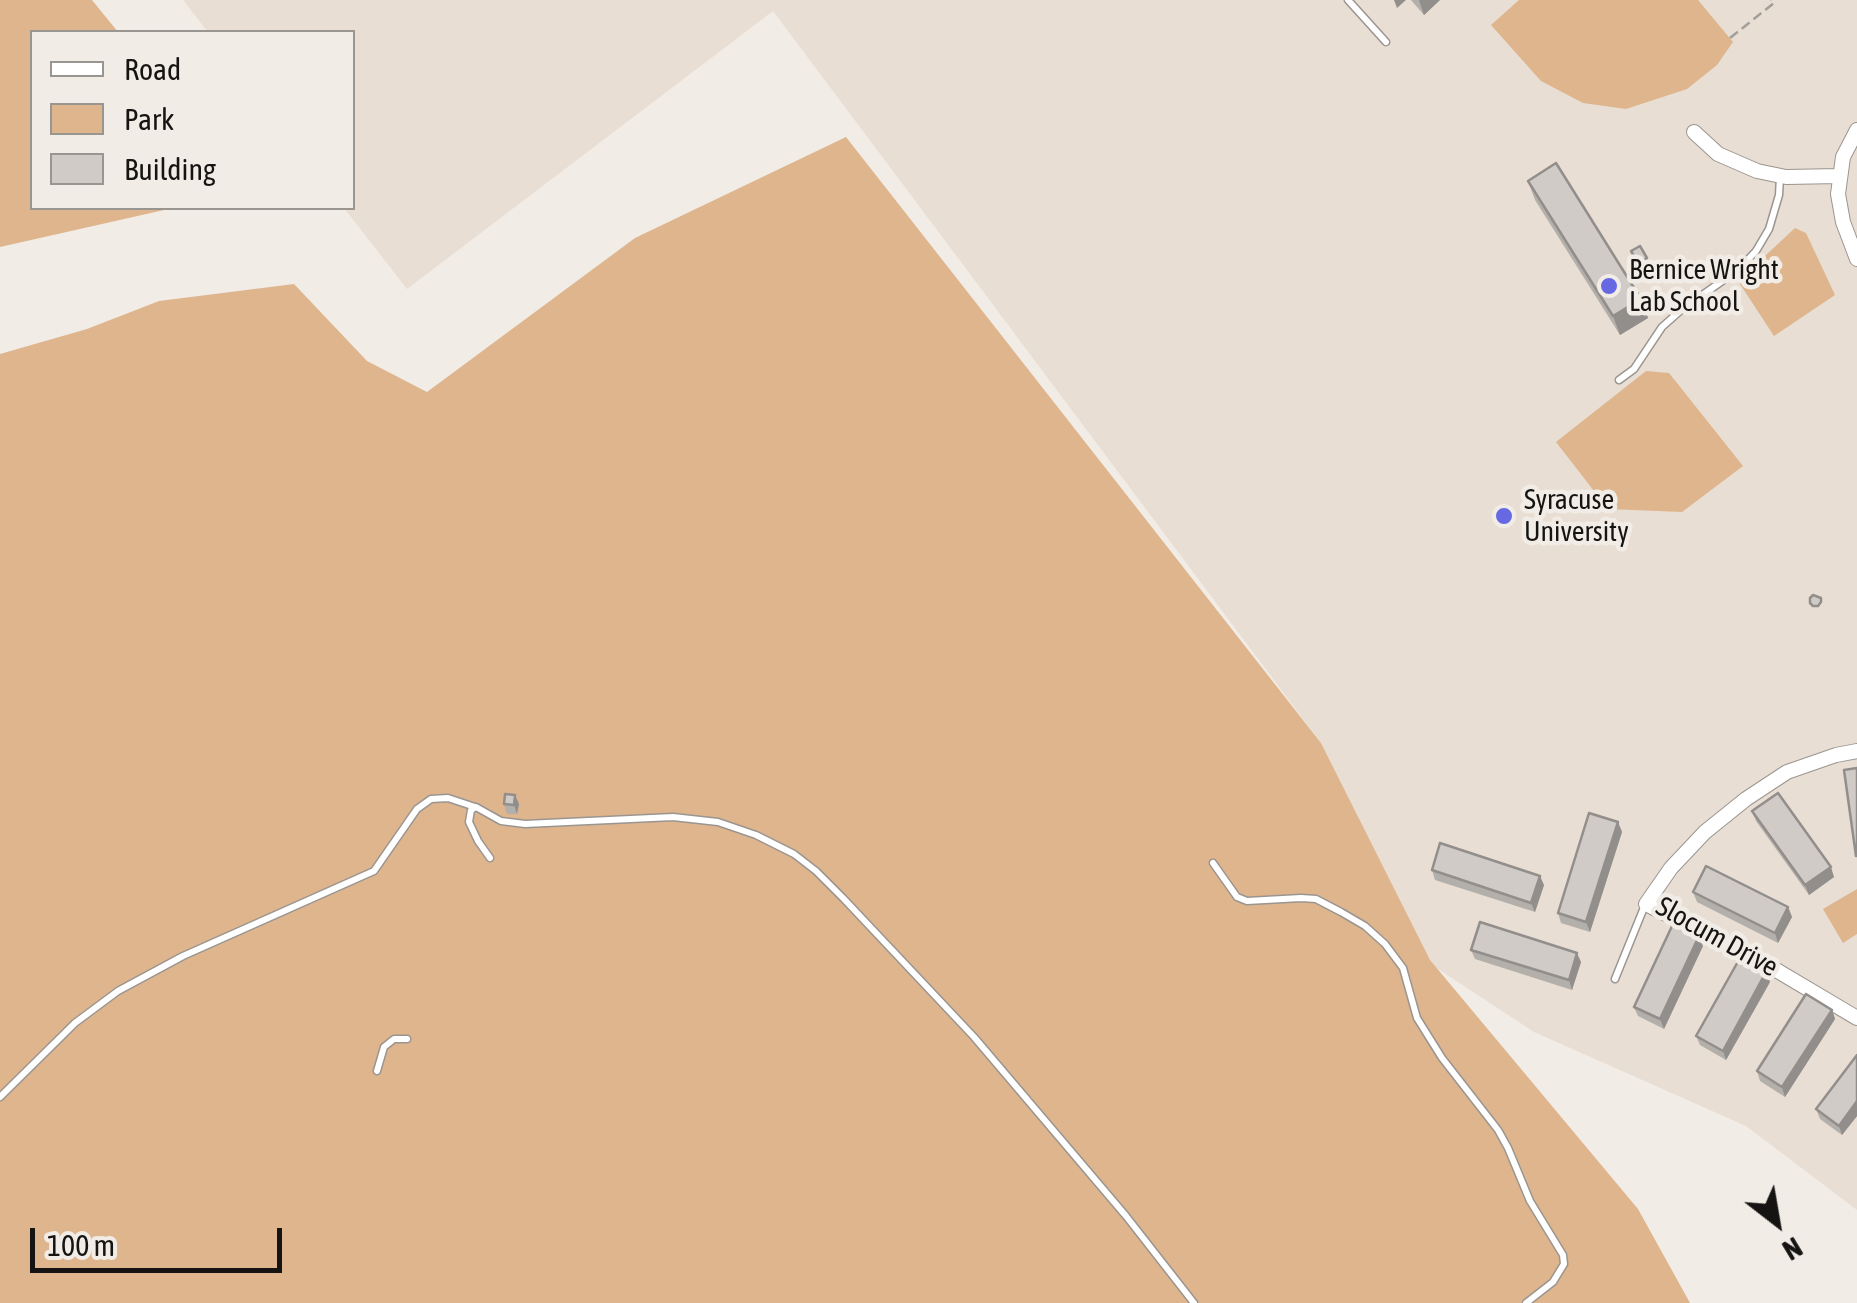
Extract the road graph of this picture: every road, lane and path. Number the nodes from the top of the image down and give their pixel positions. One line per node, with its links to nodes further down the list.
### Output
1 (1348, 0): 4 (lane)
2 (1772, 1): 3 (path)
3 (1730, 38)
4 (1386, 42)
5 (1857, 130): 8 (street)
6 (1694, 132): 7 (street)
7 (1780, 176): 8 (street); 10 (lane)
8 (1839, 176): 9 (street)
9 (1857, 259)
10 (1619, 380)
11 (1857, 751): 15 (street, Slocum Drive)
12 (476, 807): 13 (lane); 20 (lane); 21 (lane)
13 (490, 858)
14 (1213, 863): 22 (lane)
15 (1646, 904): 16 (lane); 17 (street, Slocum Drive)
16 (1615, 979)
17 (1857, 1018)
18 (407, 1040): 19 (lane)
19 (377, 1071)
20 (0, 1097)
21 (1194, 1303)
22 (1526, 1303)

